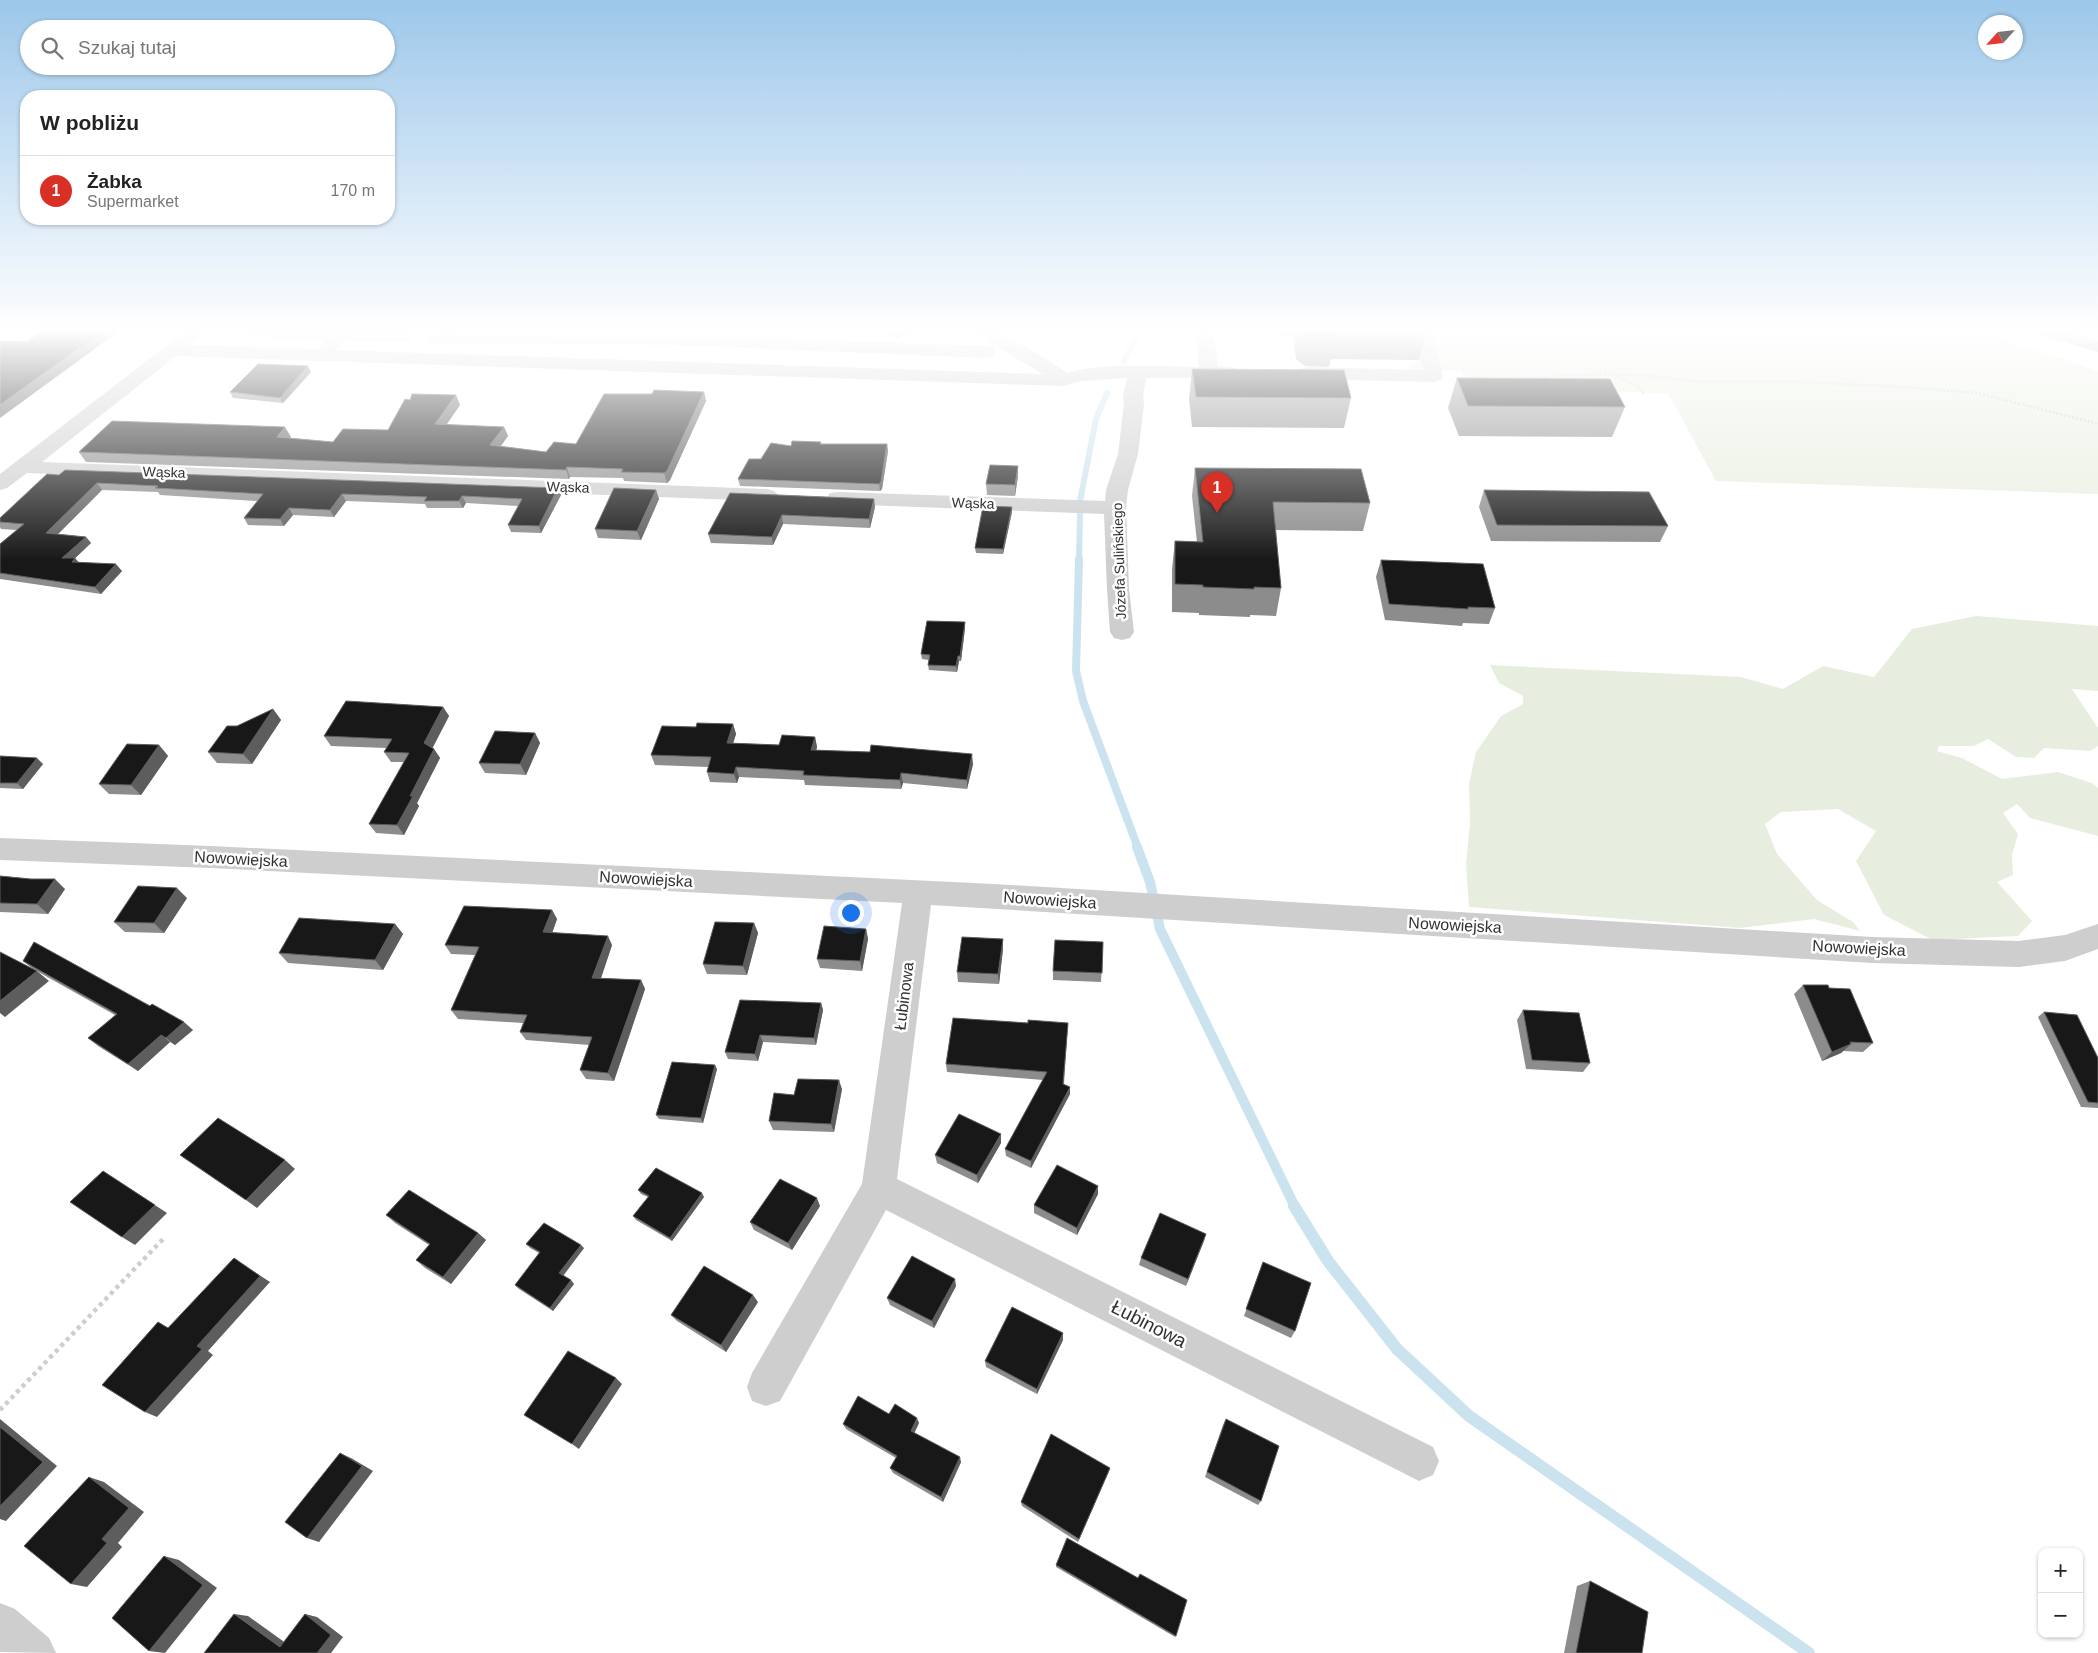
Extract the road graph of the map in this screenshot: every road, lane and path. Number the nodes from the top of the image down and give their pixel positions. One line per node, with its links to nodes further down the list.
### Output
1 (100, 406): 5 (street)
2 (1134, 406): 9 (street, Józefa Sulińskiego)
3 (2029, 406): 4 (path)
4 (2098, 424)
5 (22, 467): 6 (street); 7 (street, Wąska)
6 (0, 484)
7 (787, 496)
8 (816, 497): 9 (street, Wąska)
9 (1115, 508): 10 (street, Józefa Sulińskiego)
10 (1122, 632)
11 (0, 849): 12 (street, Nowowiejska)
12 (918, 892): 13 (street, Nowowiejska); 14 (street, Łubinowa)
13 (2098, 936)
14 (879, 1188): 16 (street, Łubinowa); 18 (street, Łubinowa)
15 (164, 1238): 17 (path)
16 (766, 1387)
17 (0, 1410)
18 (1419, 1461)
19 (0, 1624): 20 (street)
20 (34, 1653)

